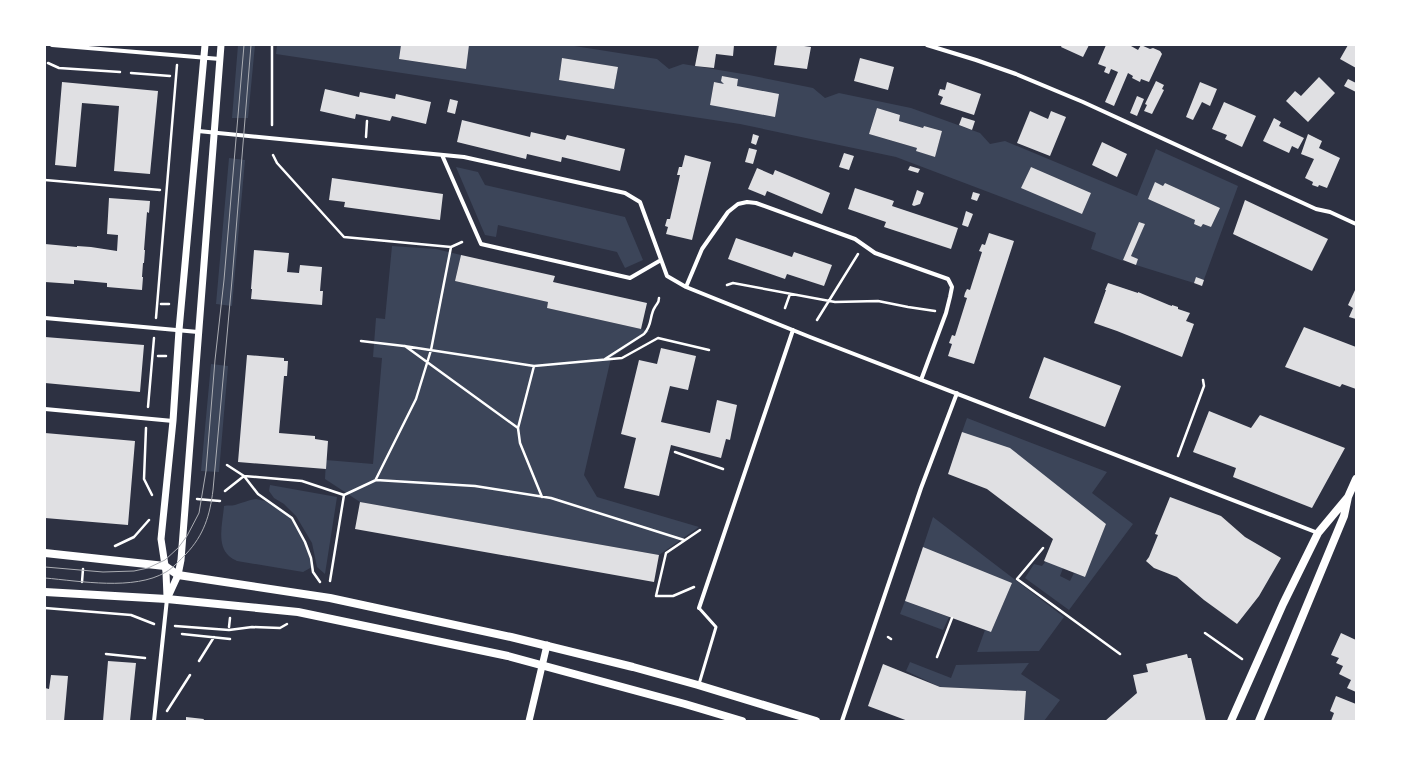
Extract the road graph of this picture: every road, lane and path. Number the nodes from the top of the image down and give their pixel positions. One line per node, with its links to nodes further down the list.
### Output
1 (52, 45): 6 (street)
2 (205, 45): 6 (street)
3 (221, 45): 7 (street)
4 (272, 45): 14 (path)
5 (927, 45): 22 (street)
6 (204, 58): 7 (street); 15 (street)
7 (220, 59): 16 (street)
8 (48, 63): 10 (path)
9 (177, 64): 35 (path)
10 (120, 72)
11 (131, 73): 12 (path)
12 (170, 76)
13 (367, 121): 17 (path)
14 (272, 125)
15 (198, 131): 16 (street); 37 (street)
16 (214, 132): 19 (street); 39 (street)
17 (366, 136)
18 (273, 155): 25 (path)
19 (442, 155): 26 (street); 26 (street)
20 (45, 180): 21 (path)
21 (160, 190)
22 (1356, 224)
23 (462, 242): 25 (path)
24 (864, 246): 28 (street); 31 (path); 33 (street)
25 (451, 247): 43 (path)
26 (661, 260): 28 (street)
27 (727, 284): 29 (path)
28 (686, 287): 38 (street)
29 (790, 294): 31 (path); 32 (path)
30 (659, 298): 45 (path)
31 (828, 301): 33 (path); 36 (path)
32 (785, 308)
33 (946, 313): 48 (street)
34 (45, 318): 37 (street)
35 (156, 319)
36 (817, 320)
37 (179, 330): 39 (street); 53 (street)
38 (793, 330): 48 (street); 85 (street)
39 (198, 332): 77 (street)
40 (155, 334): 52 (path)
41 (361, 342): 42 (path)
42 (404, 346): 43 (path); 46 (path)
43 (431, 350): 46 (path); 47 (path)
44 (709, 350): 45 (path)
45 (605, 360): 47 (path)
46 (428, 363): 55 (path); 62 (path)
47 (534, 366): 55 (path)
48 (921, 380): 50 (street)
49 (1203, 380): 57 (path)
50 (957, 393): 70 (street); 109 (street)
51 (45, 409): 53 (street)
52 (148, 411)
53 (173, 421): 76 (street)
54 (147, 422): 67 (path)
55 (518, 428): 65 (path)
56 (675, 452): 59 (path)
57 (1178, 456)
58 (227, 465): 60 (path)
59 (723, 469)
60 (244, 476): 63 (path); 64 (path); 79 (path)
61 (1356, 478): 66 (main road)
62 (376, 480): 64 (path); 65 (path)
63 (225, 491)
64 (344, 495): 78 (path)
65 (542, 497): 71 (path)
66 (1348, 497): 70 (main road); 111 (main road)
67 (152, 501)
68 (151, 517): 72 (path)
69 (700, 530): 71 (path)
70 (1318, 533): 110 (main road)
71 (684, 540): 80 (path)
72 (110, 548)
73 (1043, 548): 96 (path)
74 (45, 553): 75 (main road)
75 (84, 557): 76 (main road); 82 (path)
76 (165, 566): 77 (main road); 83 (street)
77 (178, 575): 83 (street); 94 (main road)
78 (330, 581)
79 (320, 582)
80 (695, 587)
81 (45, 592): 82 (main road)
82 (81, 594): 83 (main road)
83 (167, 599): 101 (main road); 105 (street)
84 (45, 608): 88 (path)
85 (699, 608): 103 (lane)
86 (952, 618): 97 (path)
87 (289, 622): 89 (path)
88 (151, 624)
89 (176, 626)
90 (1205, 633): 99 (path)
91 (182, 634): 92 (path)
92 (214, 637): 93 (path); 100 (path)
93 (230, 639)
94 (547, 645): 101 (street); 103 (main road)
95 (106, 654): 98 (path)
96 (1120, 654)
97 (937, 657)
98 (145, 658)
99 (1242, 659)
100 (199, 661)
101 (542, 665): 106 (street); 107 (main road)
102 (190, 675): 104 (path)
103 (698, 685): 108 (main road)
104 (165, 714)
105 (154, 721)
106 (529, 721)
107 (742, 721)
108 (816, 721)
109 (842, 721)
110 (1231, 721)
111 (1259, 721)

